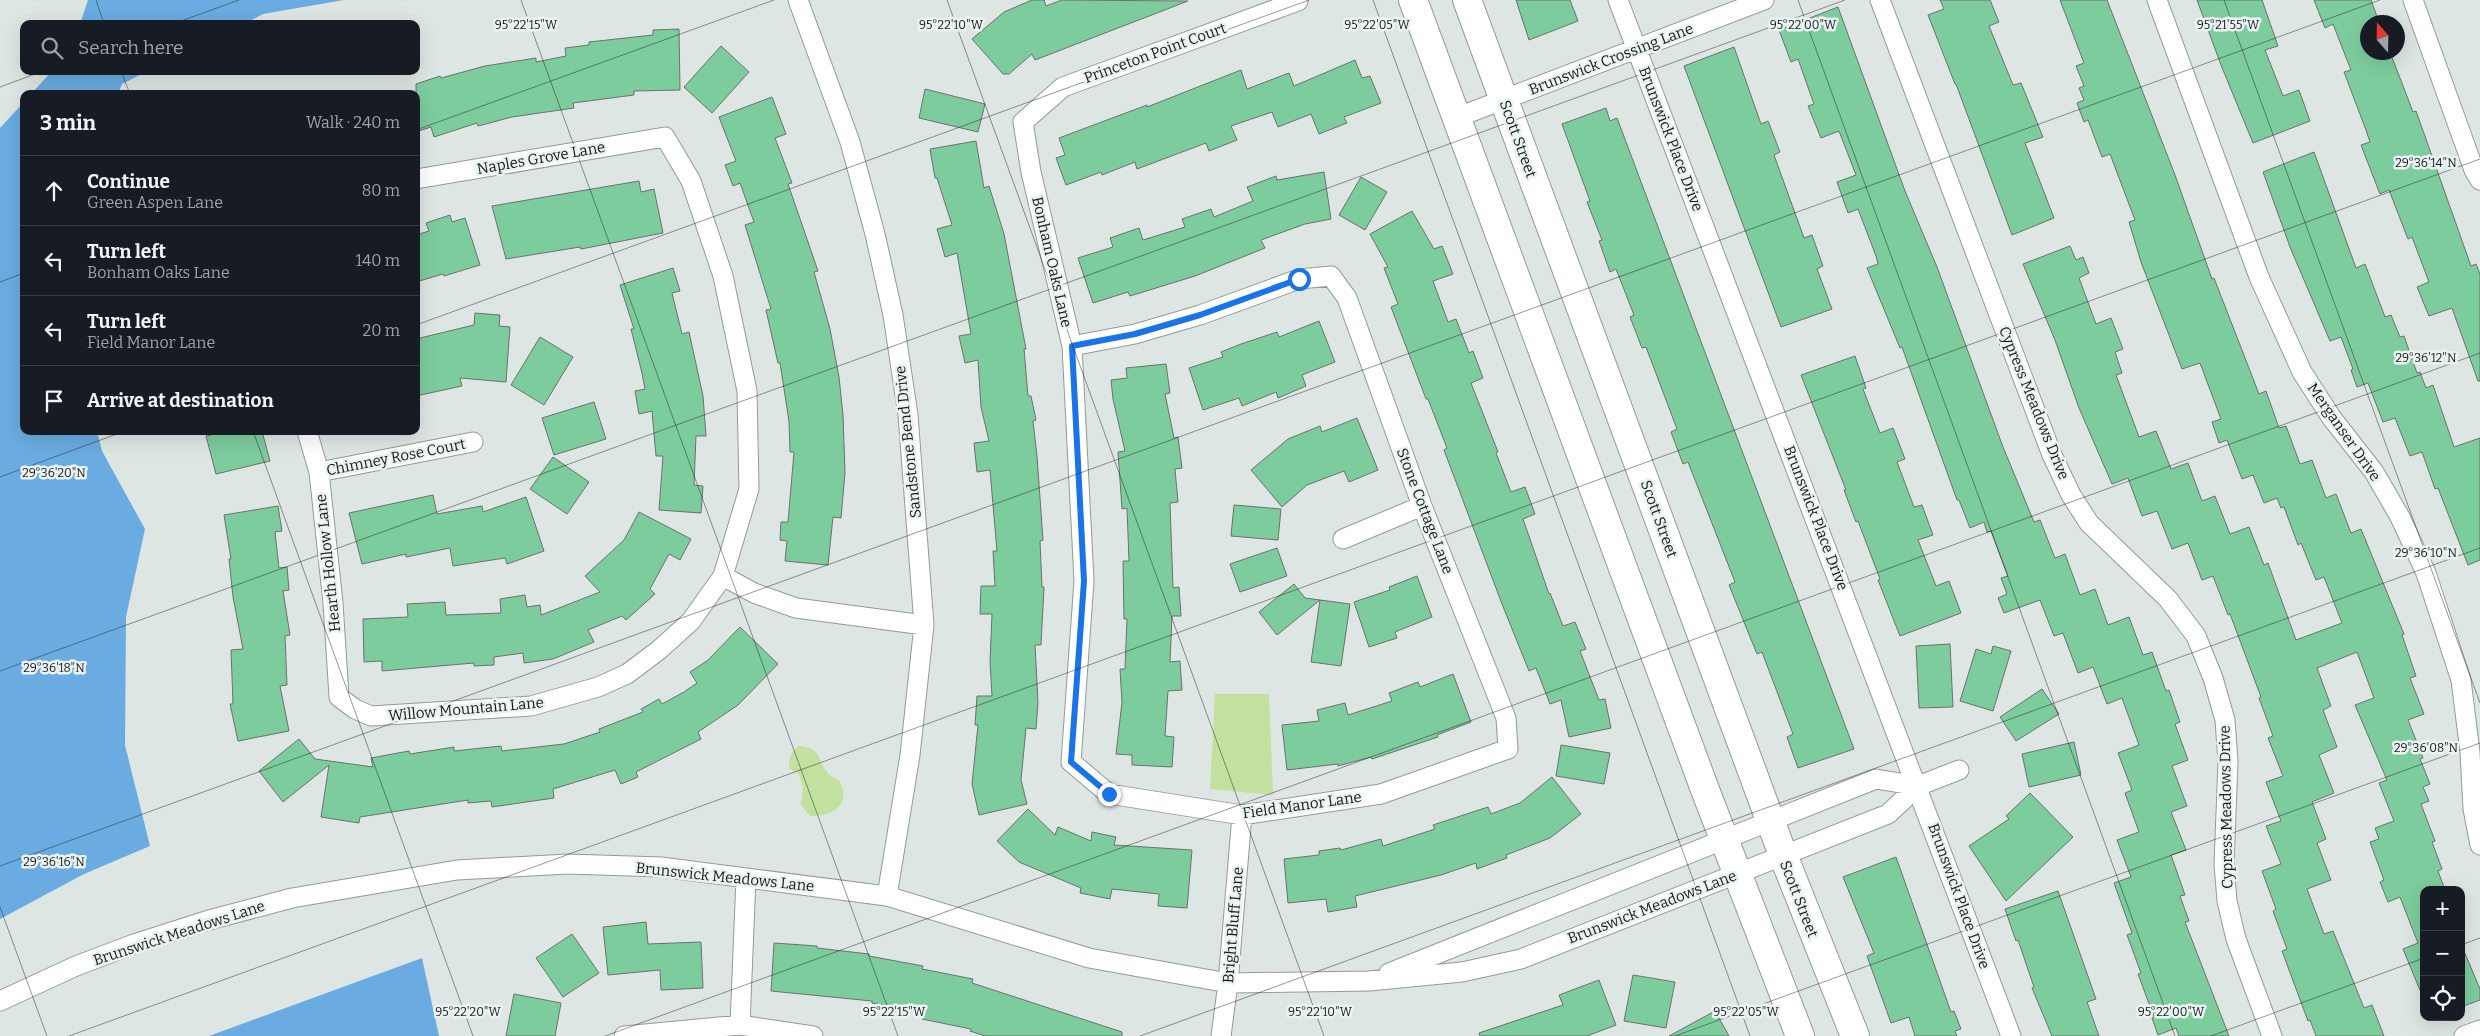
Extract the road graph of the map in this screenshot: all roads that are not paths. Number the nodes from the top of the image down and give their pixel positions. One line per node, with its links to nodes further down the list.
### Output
1 (798, 0): 24 (street, Sandstone Bend Drive)
2 (1414, 0): 12 (main road)
3 (1466, 0): 11 (main road, Scott Street)
4 (1618, 0): 10 (street, Brunswick Place Drive)
5 (1764, 0): 10 (street, Brunswick Crossing Lane)
6 (1880, 0): 49 (street, Cypress Meadows Drive)
7 (2157, 0): 33 (street, Merganser Drive)
8 (2413, 0): 16 (street)
9 (1298, 1): 13 (street, Princeton Point Court)
10 (1638, 50): 11 (street, Brunswick Crossing Lane); 29 (street, Brunswick Place Drive)
11 (1504, 101): 12 (street, Brunswick Crossing Lane); 31 (main road, Scott Street)
12 (1458, 117): 32 (main road)
13 (1023, 122): 17 (street, Bonham Oaks Lane)
14 (665, 137): 15 (street, Naples Grove Lane); 23 (street, Willow Mountain Lane)
15 (420, 178)
16 (2480, 180)
17 (1072, 346): 21 (street, Stone Cottage Lane); 27 (street, Bonham Oaks Lane)
18 (308, 435): 20 (street, Hearth Hollow Lane)
19 (473, 442): 20 (street, Chimney Rose Court)
20 (319, 472): 25 (street, Hearth Hollow Lane)
21 (1422, 506): 22 (street); 26 (street, Stone Cottage Lane)
22 (1343, 539)
23 (723, 576): 24 (street); 25 (street, Willow Mountain Lane)
24 (924, 625): 37 (street, Sandstone Bend Drive)
25 (339, 697)
26 (1508, 750): 30 (street, Field Manor Lane)
27 (1071, 762): 30 (street, Field Manor Lane)
28 (1959, 770): 29 (street, Brunswick Meadows Lane)
29 (1918, 786): 31 (street, Brunswick Meadows Lane); 34 (street, Brunswick Meadows Lane); 48 (street, Brunswick Place Drive)
30 (1242, 815): 39 (street, Bright Bluff Lane)
31 (1771, 822): 32 (street, Brunswick Meadows Lane); 34 (main road, Scott Street)
32 (1724, 840): 35 (main road); 38 (street, Brunswick Meadows Lane)
33 (2480, 845)
34 (1783, 855): 35 (street, Brunswick Meadows Lane); 47 (main road, Scott Street)
35 (1737, 874): 38 (street, Brunswick Meadows Lane); 46 (main road)
36 (746, 878): 37 (street, Brunswick Meadows Lane); 40 (street, Brunswick Meadows Lane); 41 (street)
37 (887, 896): 39 (street, Brunswick Meadows Lane)
38 (1369, 981): 39 (street, Brunswick Meadows Lane)
39 (1228, 983): 45 (street, Bright Bluff Lane)
40 (0, 1001)
41 (740, 1026): 43 (street); 44 (street)
42 (2480, 1030): 50 (street)
43 (624, 1036)
44 (813, 1036)
45 (1221, 1036)
46 (1800, 1036)
47 (1855, 1036)
48 (2011, 1036)
49 (2272, 1036)
50 (2464, 1036)

